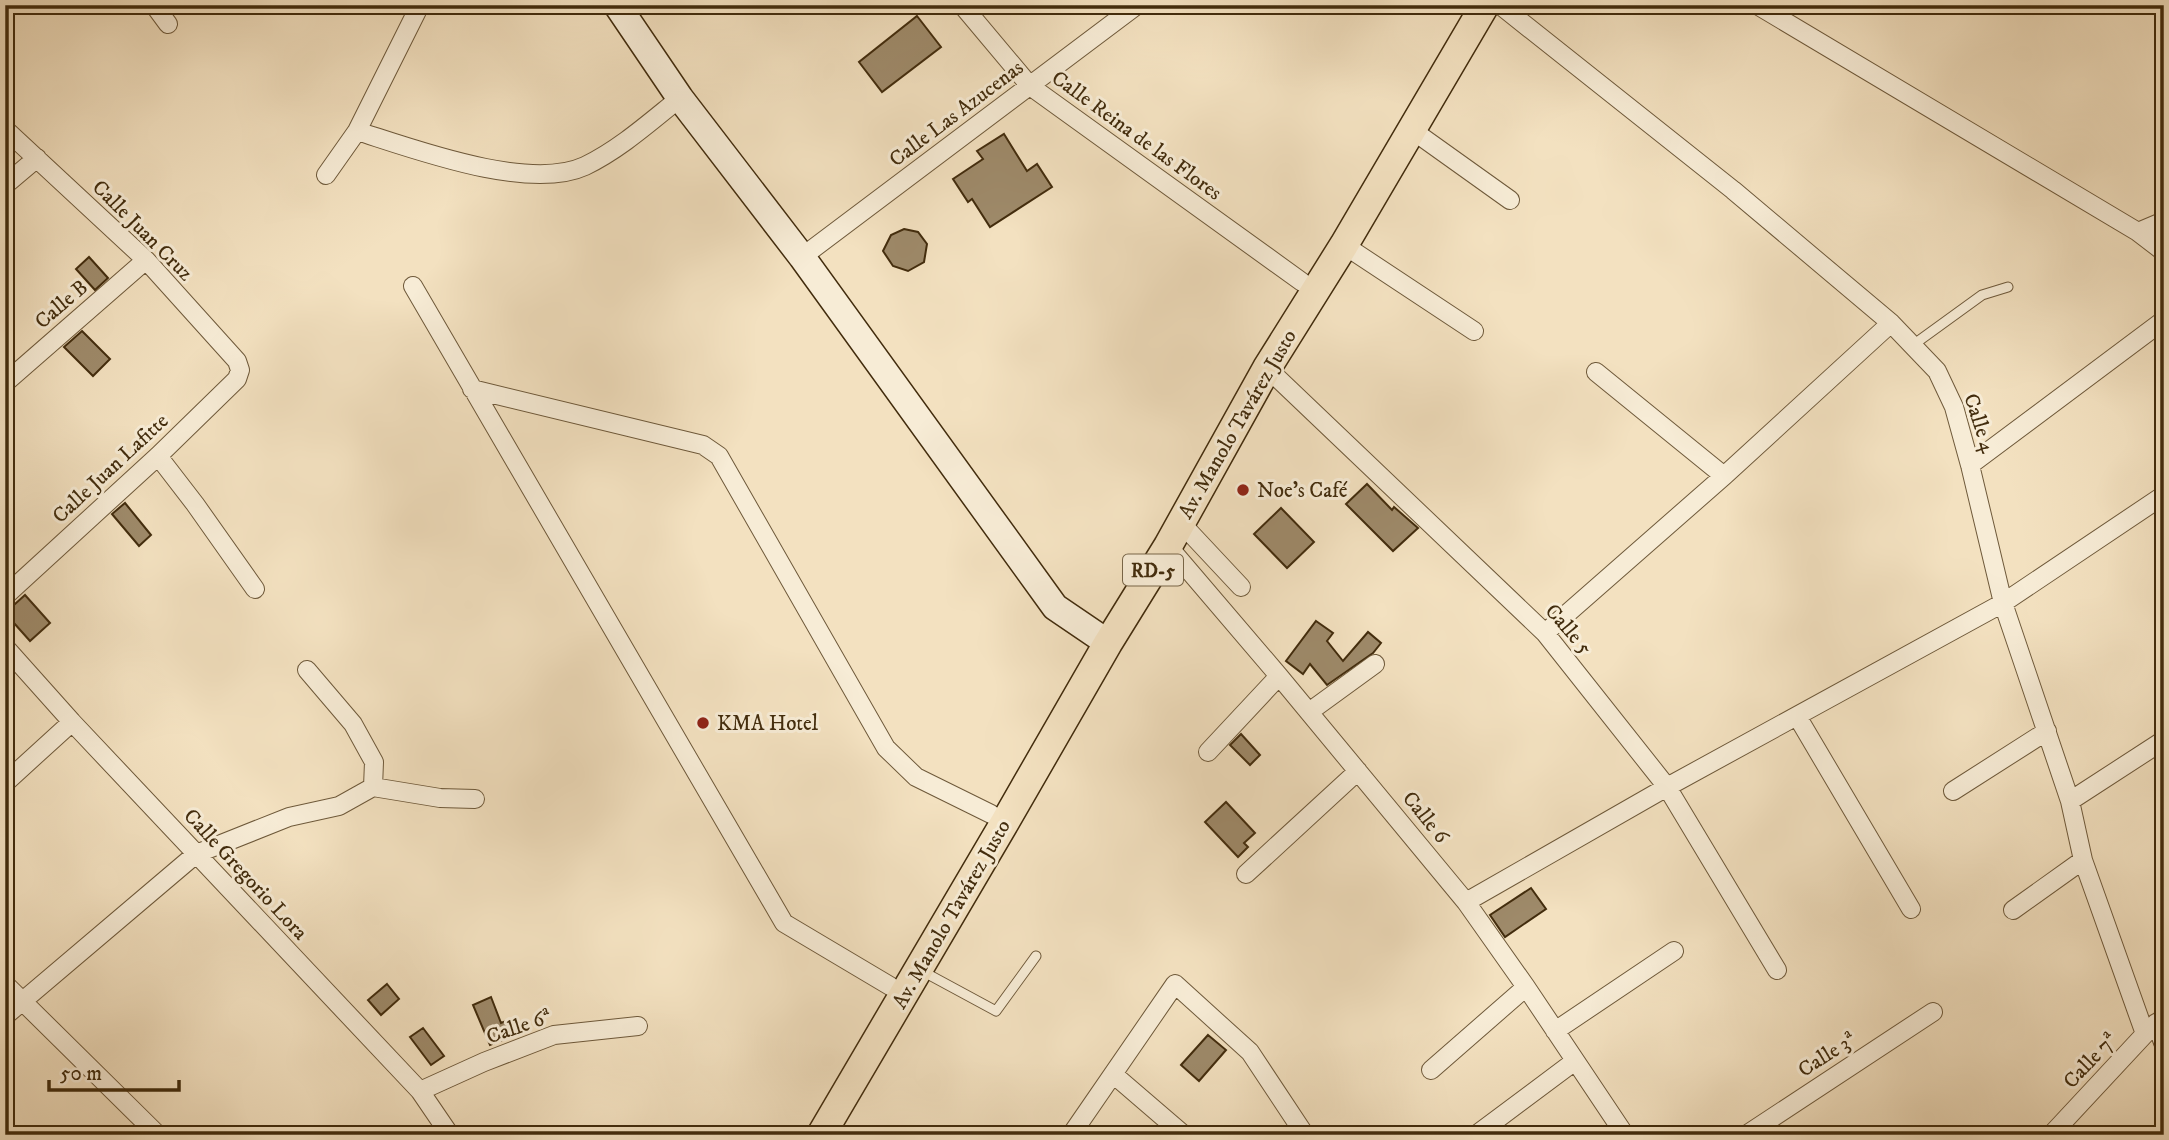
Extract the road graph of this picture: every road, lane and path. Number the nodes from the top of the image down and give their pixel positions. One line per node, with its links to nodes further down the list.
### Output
1 (154, 5): 10 (street)
2 (617, 5): 12 (street)
3 (962, 5): 11 (street, Calle Reina de las Flores)
4 (1138, 5): 11 (street, Calle Las Azucenas)
5 (1465, 5): 26 (main road, Av. Manolo Tavárez Justo / RD-5)
6 (1485, 5): 14 (main road, Av. Manolo Tavárez Justo / RD-5)
7 (1500, 5): 30 (street, Calle 4)
8 (1756, 5): 21 (street)
9 (416, 11): 15 (street)
10 (169, 24)
11 (1030, 86): 24 (street, Calle Las Azucenas); 26 (street, Calle Reina de las Flores)
12 (680, 99): 15 (street); 24 (street)
13 (5, 129): 16 (street, Calle Juan Cruz)
14 (1412, 130): 19 (street); 22 (main road, Av. Manolo Tavárez Justo / RD-5)
15 (357, 131): 17 (street)
16 (37, 158): 18 (street); 25 (street, Calle Juan Cruz)
17 (326, 175)
18 (5, 185)
19 (1510, 200)
20 (2164, 221): 21 (street)
21 (2138, 232): 23 (street)
22 (1344, 246): 31 (street); 33 (main road, Av. Manolo Tavárez Justo / RD-5)
23 (2164, 252)
24 (802, 257): 48 (street)
25 (146, 260): 34 (street, Calle Juan Cruz); 36 (street, Calle B)
26 (1302, 282): 48 (main road, Av. Manolo Tavárez Justo / RD-5)
27 (413, 286): 37 (street)
28 (2008, 287): 32 (lane)
29 (2164, 320): 39 (street)
30 (1891, 323): 32 (street, Calle 4); 40 (street)
31 (1474, 331)
32 (1913, 345): 39 (street, Calle 4)
33 (1267, 368): 42 (main road, Av. Manolo Tavárez Justo / RD-5); 47 (street, Calle 5)
34 (240, 370): 38 (street, Calle Juan Lafitte)
35 (1596, 372): 40 (street)
36 (5, 383)
37 (472, 389): 66 (street); 78 (street)
38 (158, 456): 44 (street, Calle Juan Lafitte); 45 (street)
39 (1970, 465): 46 (street, Calle 4)
40 (1724, 476): 47 (street)
41 (2164, 495): 46 (street)
42 (1174, 535): 43 (street); 48 (main road, Av. Manolo Tavárez Justo / RD-5); 52 (street, Calle 6)
43 (1241, 587)
44 (8, 588)
45 (255, 589)
46 (2003, 603): 54 (street); 56 (street, Calle 4)
47 (1545, 633): 61 (street, Calle 5)
48 (1101, 638): 66 (main road, Av. Manolo Tavárez Justo / RD-5); 75 (main road, Av. Manolo Tavárez Justo / RD-5)
49 (5, 647): 55 (street, Calle Gregorio Lora)
50 (1375, 664): 53 (street)
51 (307, 670): 62 (street)
52 (1279, 676): 53 (street, Calle 6); 58 (street)
53 (1310, 712): 59 (street, Calle 6)
54 (1797, 716): 61 (street); 71 (street)
55 (72, 722): 60 (street); 67 (street, Calle Gregorio Lora)
56 (2047, 731): 63 (street); 65 (street, Calle 4)
57 (2164, 740): 65 (street)
58 (1208, 752)
59 (1358, 771): 69 (street); 70 (street, Calle 6)
60 (5, 783)
61 (1667, 787): 70 (street); 76 (street, Calle 5)
62 (373, 788): 64 (street); 67 (street)
63 (1953, 791)
64 (475, 799)
65 (2070, 801): 68 (street, Calle 4)
66 (991, 814): 78 (main road, Av. Manolo Tavárez Justo / RD-5)
67 (196, 854): 80 (street); 90 (street, Calle Gregorio Lora)
68 (2083, 860): 72 (street); 83 (street, Calle 4)
69 (1246, 874)
70 (1466, 902): 79 (street, Calle 6)
71 (1911, 909)
72 (2013, 911)
73 (1674, 951): 85 (street)
74 (1036, 956): 75 (lane)
75 (918, 970): 92 (main road, Av. Manolo Tavárez Justo / RD-5)
76 (1777, 970)
77 (5, 984): 80 (street)
78 (890, 986): 92 (main road, Av. Manolo Tavárez Justo / RD-5)
79 (1527, 987): 85 (street, Calle 6); 88 (street)
80 (23, 1001): 82 (street); 93 (street)
81 (1933, 1012): 99 (street, Calle 3ª)
82 (5, 1016)
83 (2155, 1025): 86 (street, Calle 4); 100 (street, Calle 7ª)
84 (638, 1026): 90 (street, Calle 6ª)
85 (1555, 1031): 87 (street, Calle 6)
86 (2164, 1045)
87 (1575, 1061): 97 (street); 98 (street, Calle 6)
88 (1431, 1070)
89 (1113, 1074): 94 (street); 95 (street); 96 (street)
90 (420, 1091): 91 (street, Calle Gregorio Lora)
91 (441, 1131)
92 (819, 1134)
93 (158, 1135)
94 (1070, 1135)
95 (1184, 1135)
96 (1305, 1135)
97 (1476, 1135)
98 (1625, 1135)
99 (1746, 1135)
100 (2051, 1135)

